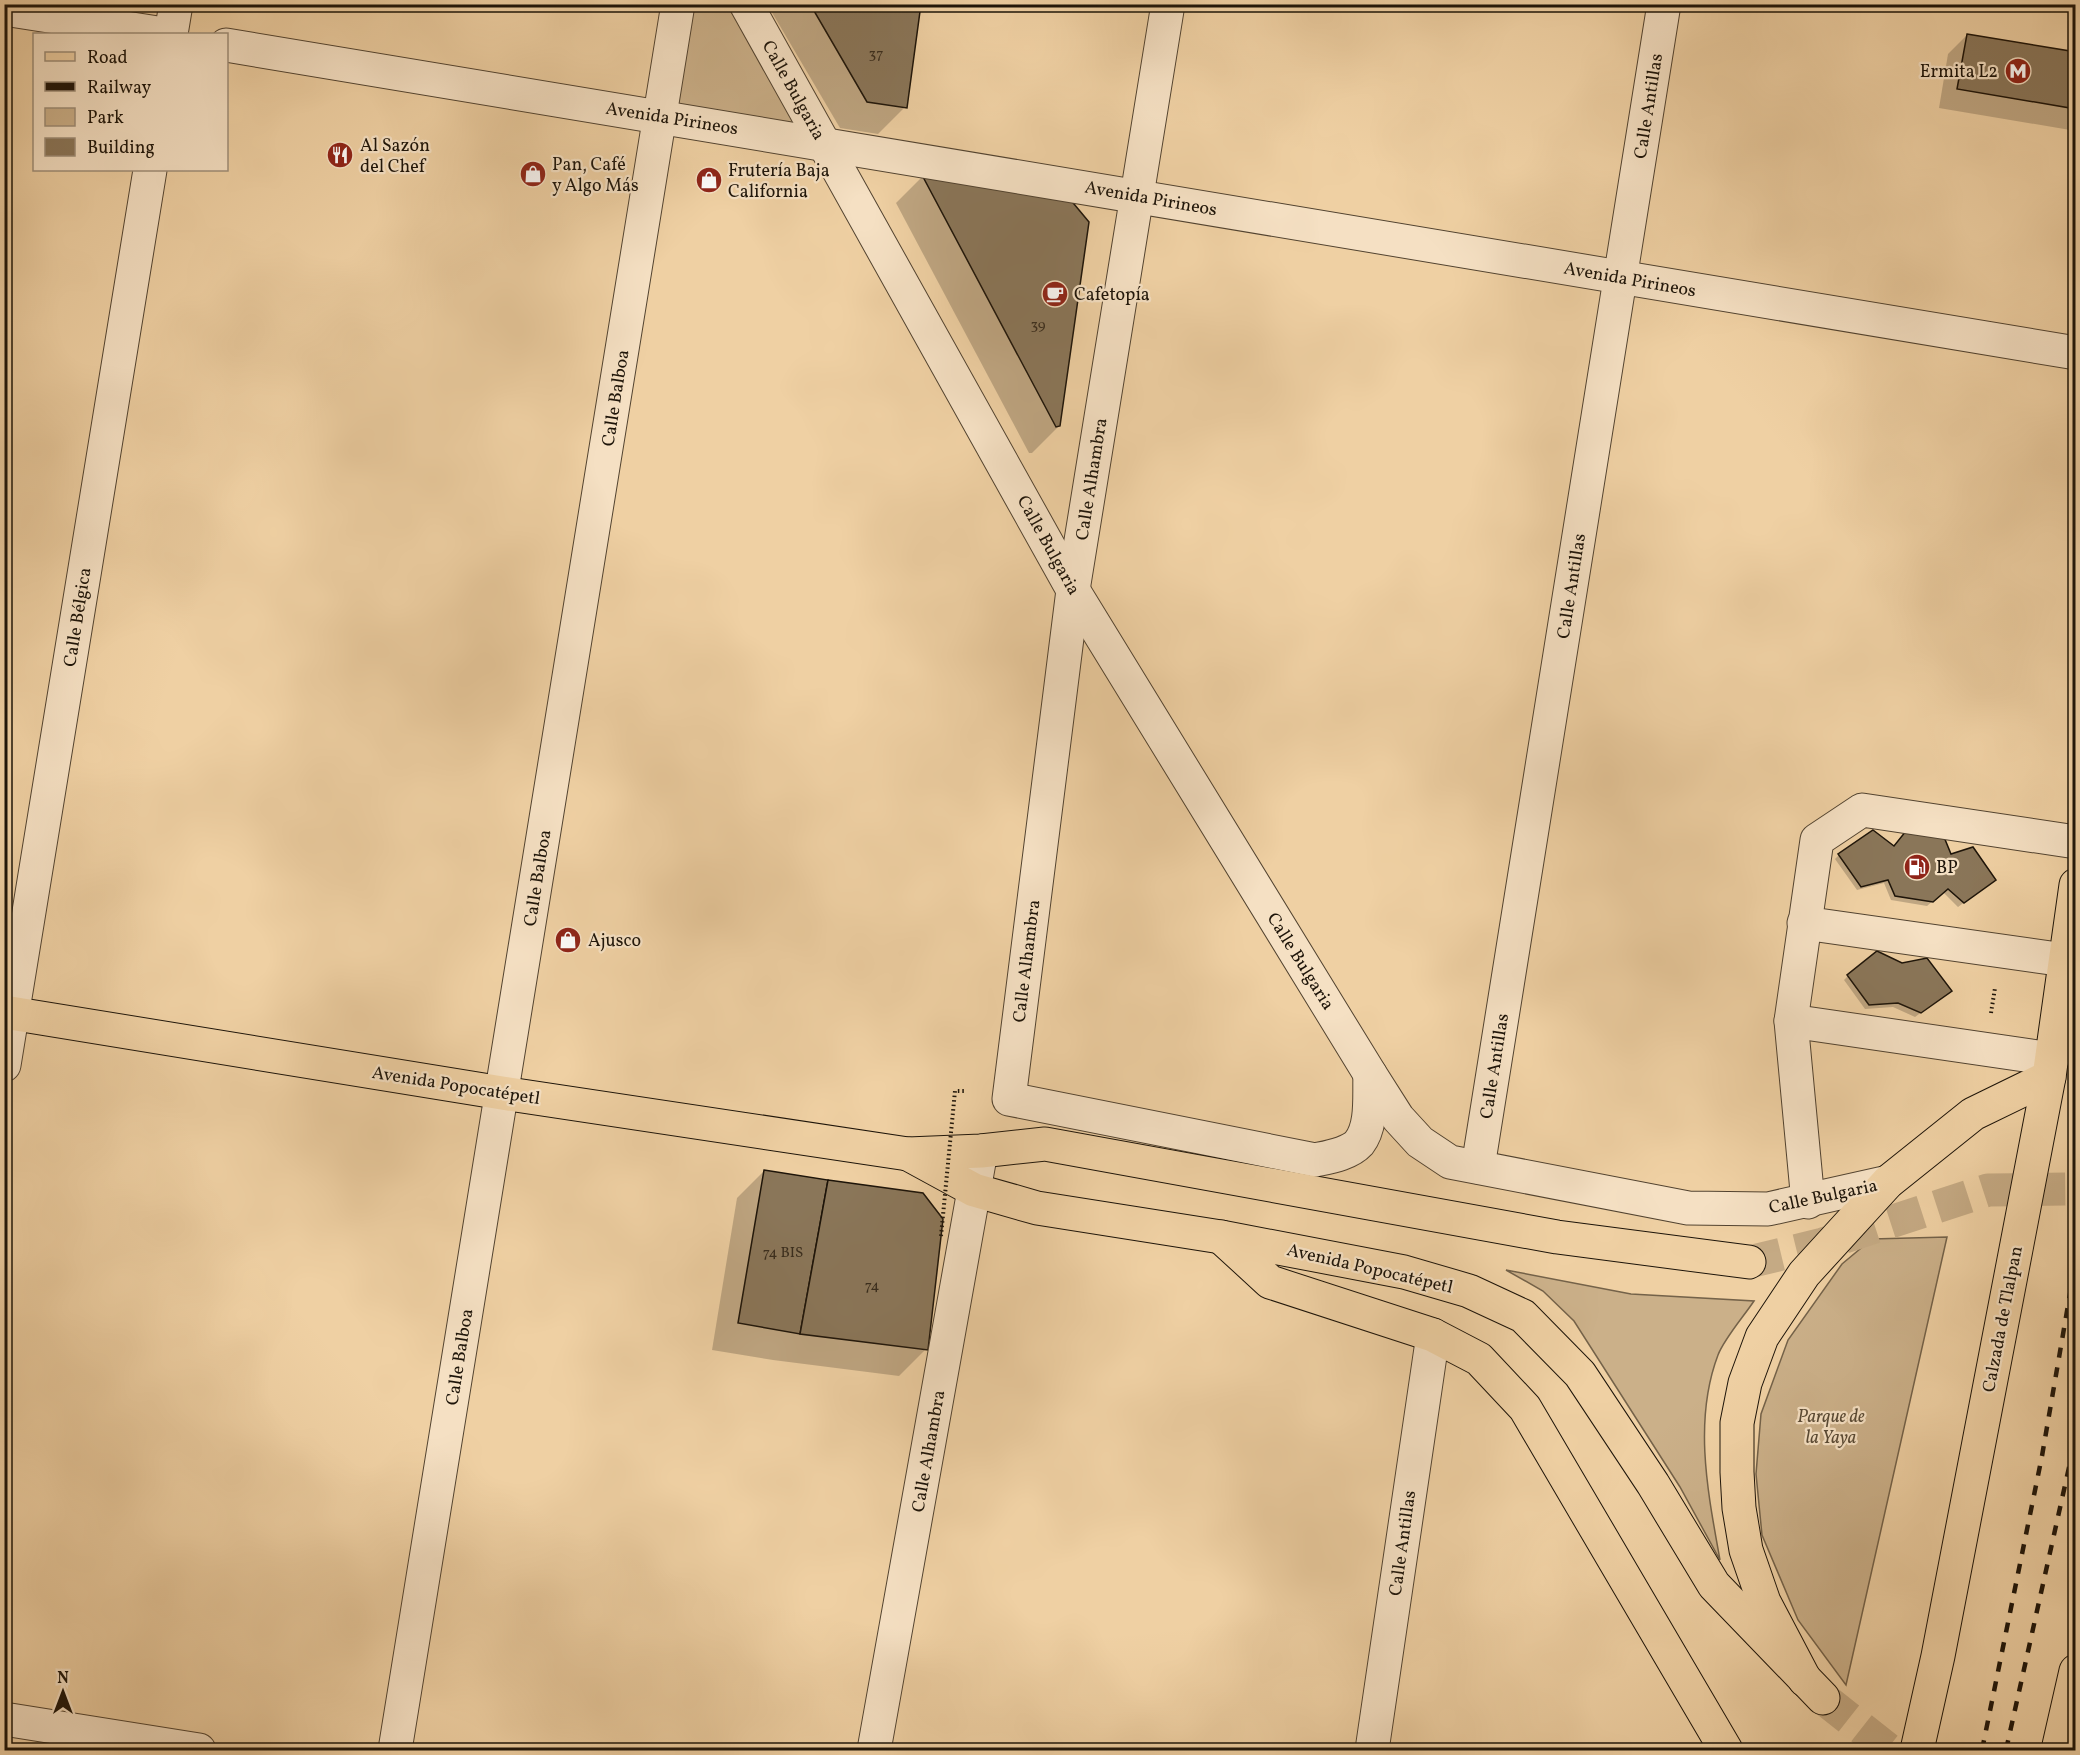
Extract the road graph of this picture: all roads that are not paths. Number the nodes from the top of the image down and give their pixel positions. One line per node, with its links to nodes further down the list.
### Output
1 (176, 4): 8 (street)
2 (678, 4): 10 (street, Calle Balboa)
3 (746, 4): 11 (street, Calle Bulgaria)
4 (1167, 4): 13 (street, Calle Alhambra)
5 (1664, 4): 14 (street, Calle Antillas)
6 (4, 9): 7 (street)
7 (158, 33)
8 (171, 33)
9 (228, 45): 10 (street, Avenida Pirineos)
10 (660, 116): 11 (street, Avenida Pirineos); 26 (street, Calle Balboa)
11 (824, 143): 13 (street, Avenida Pirineos); 16 (street, Calle Bulgaria)
12 (150, 171): 21 (street, Calle Bélgica)
13 (1137, 195): 14 (street, Avenida Pirineos); 16 (street, Calle Alhambra)
14 (1621, 278): 15 (street, Avenida Pirineos); 29 (street, Calle Antillas)
15 (2076, 352)
16 (1073, 590): 25 (street, Calle Bulgaria); 25 (street, Calle Alhambra)
17 (2076, 842): 19 (street)
18 (2076, 885): 20 (main road, Calzada de Tlalpan)
19 (1804, 923): 20 (street); 22 (street)
20 (2065, 960): 24 (main road, Calzada de Tlalpan)
21 (9, 1013): 23 (street, Calle Bélgica); 26 (main road, Avenida Popocatépetl)
22 (1791, 1021): 24 (street); 32 (street)
23 (4, 1065)
24 (2050, 1068): 30 (main road); 43 (main road, Calzada de Tlalpan)
25 (1370, 1074): 29 (street, Calle Bulgaria)
26 (502, 1093): 28 (main road, Avenida Popocatépetl); 39 (street, Calle Balboa)
27 (981, 1151): 28 (main road, Avenida Popocatépetl); 31 (street, Calle Alhambra); 34 (main road, Avenida Popocatépetl)
28 (908, 1154): 31 (main road, Avenida Popocatépetl)
29 (1478, 1167): 32 (street, Calle Bulgaria)
30 (1888, 1182): 32 (street, Calle Bulgaria); 33 (main road, Avenida Popocatépetl)
31 (974, 1190): 33 (main road, Avenida Popocatépetl); 40 (street, Calle Alhambra)
32 (1808, 1202)
33 (1221, 1237): 35 (main road)
34 (1749, 1262)
35 (1433, 1335): 41 (street, Calle Antillas); 42 (main road)
36 (2076, 1671): 44 (main road)
37 (4, 1719): 38 (street)
38 (199, 1750)
39 (395, 1750)
40 (874, 1750)
41 (1372, 1750)
42 (1726, 1750)
43 (1917, 1750)
44 (2058, 1750)

